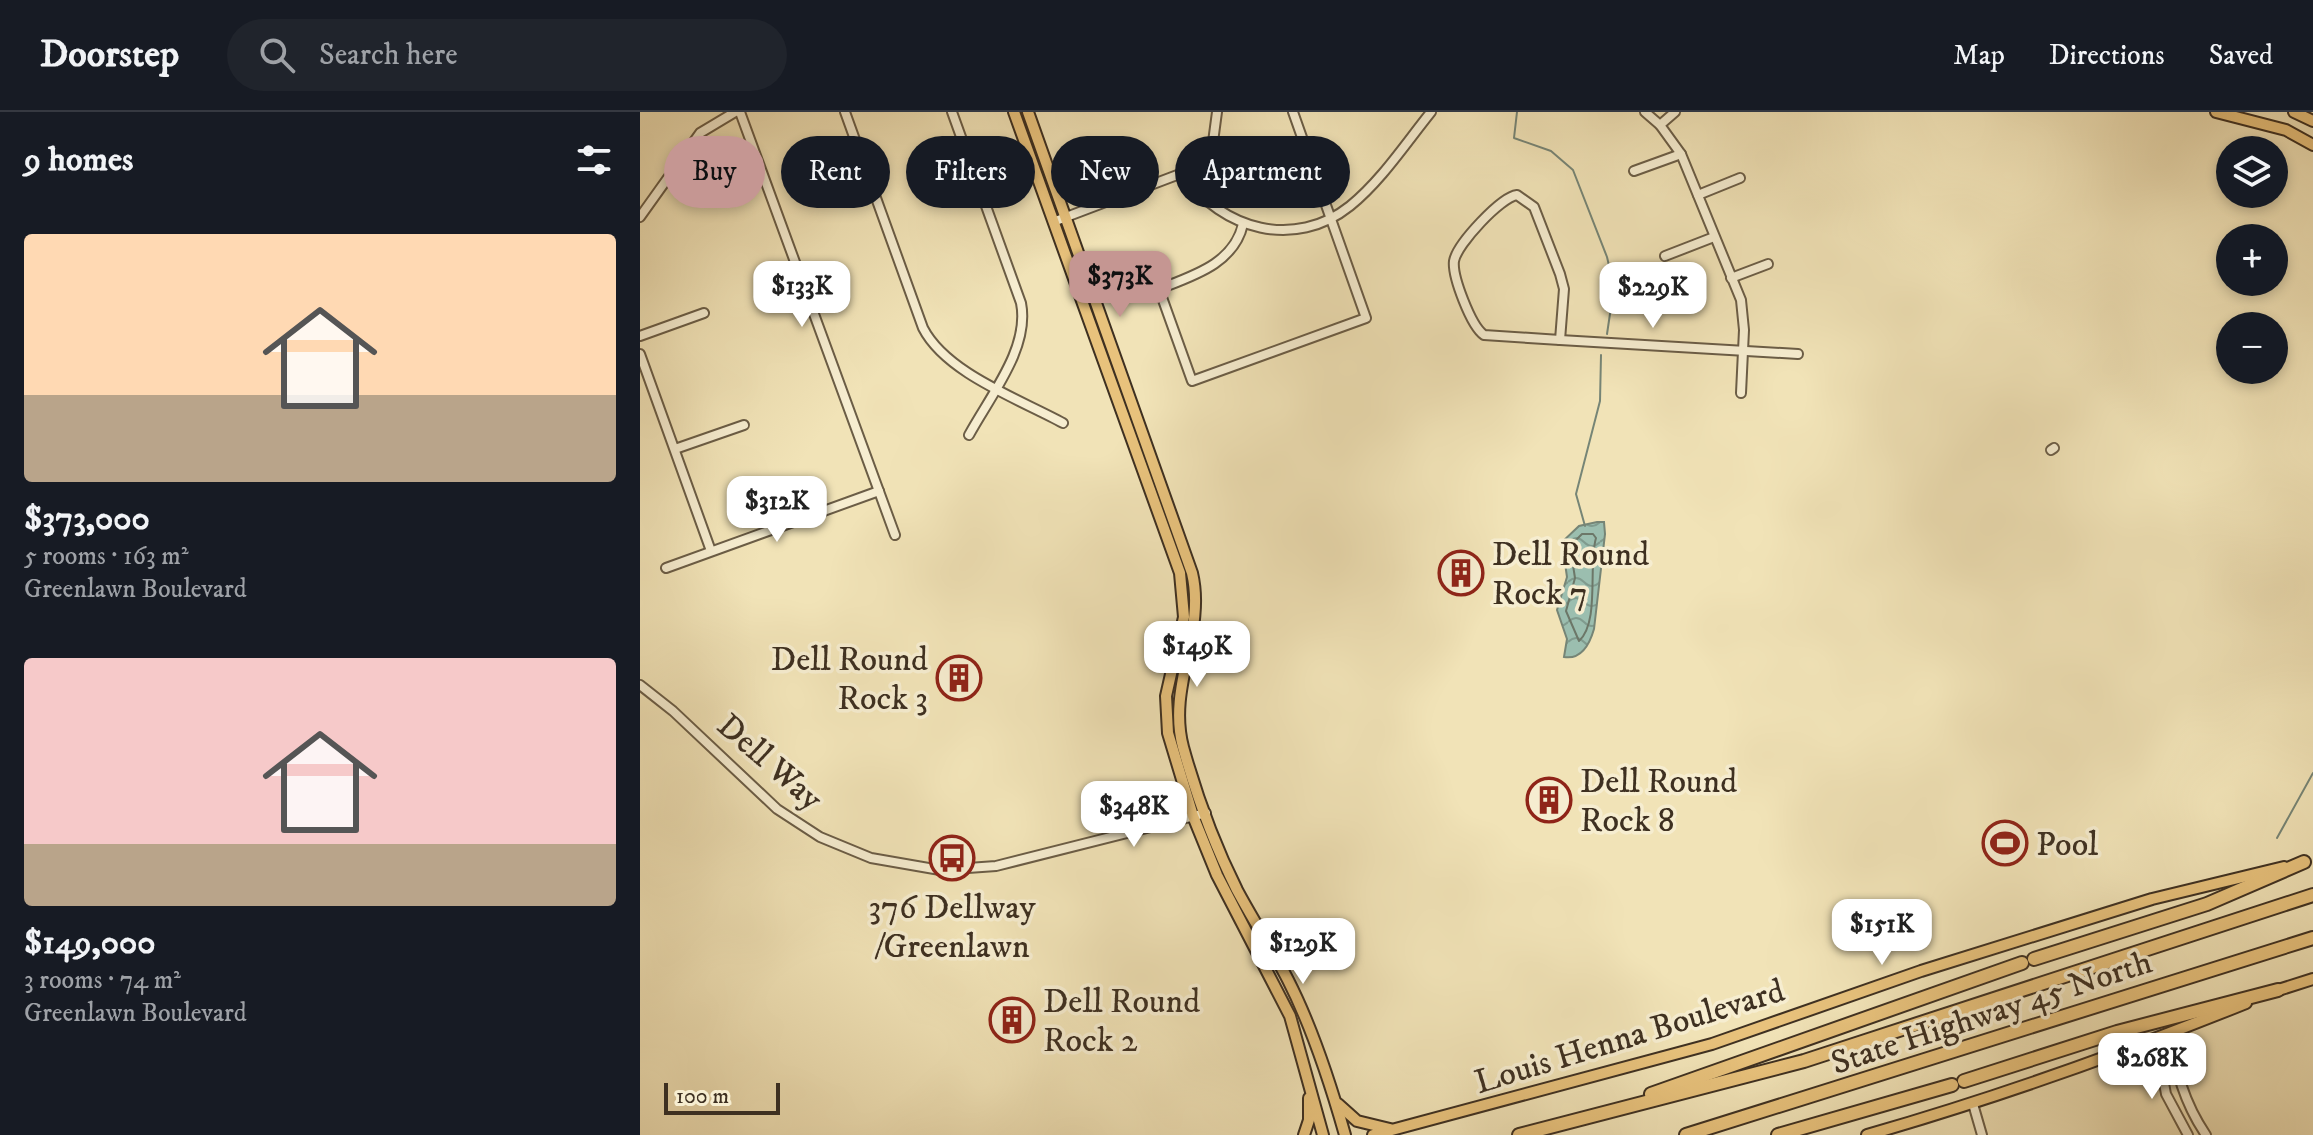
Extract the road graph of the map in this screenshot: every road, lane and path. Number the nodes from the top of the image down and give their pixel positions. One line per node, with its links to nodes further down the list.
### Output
1 (737, 112): 23 (street); 44 (street)
2 (845, 112): 38 (street)
3 (952, 112): 38 (street)
4 (1014, 112): 26 (main road)
5 (1028, 112): 24 (main road)
6 (1217, 112): 15 (street)
7 (1293, 112): 25 (street)
8 (1431, 112): 25 (street)
9 (1645, 112): 14 (street)
10 (1675, 112): 14 (street)
11 (2216, 112): 16 (main road)
12 (2294, 112): 13 (main road)
13 (2313, 121)
14 (1660, 125): 17 (street)
15 (1215, 136)
16 (2313, 145)
17 (1681, 154): 18 (street); 21 (street)
18 (1634, 171)
19 (1175, 178): 24 (street)
20 (1740, 178): 21 (street)
21 (1698, 195): 28 (street)
22 (1217, 208): 27 (street)
23 (640, 217)
24 (1065, 218): 26 (street); 49 (main road)
25 (1332, 218): 27 (street); 27 (street)
26 (1053, 222): 50 (main road)
27 (1243, 224)
28 (1714, 237): 29 (street); 31 (street)
29 (1665, 256)
30 (1768, 264): 31 (street)
31 (1731, 278): 35 (street)
32 (704, 313): 33 (street)
33 (640, 336)
34 (1560, 340): 34 (street); 35 (street)
35 (1743, 351): 37 (street); 39 (street)
36 (640, 354): 43 (street)
37 (1798, 354)
38 (996, 386): 40 (street); 42 (street)
39 (1741, 393)
40 (1063, 423)
41 (744, 425): 43 (street)
42 (969, 435)
43 (675, 449): 46 (street)
44 (879, 491): 45 (street); 46 (street)
45 (895, 535)
46 (711, 551): 47 (street)
47 (666, 568)
48 (640, 685): 50 (street, Dell Way)
49 (1206, 813): 50 (street, Dell Way); 57 (main road)
50 (1193, 816): 56 (main road)
51 (2309, 861): 60 (highway); 64 (main road, Louis Henna Boulevard)
52 (2313, 895): 60 (highway, State Highway 45 North)
53 (2313, 938): 70 (highway, State Highway 45 North)
54 (2313, 979): 55 (main road)
55 (2278, 990): 58 (main road); 71 (highway)
56 (1281, 996): 57 (main road); 61 (main road)
57 (1304, 1014): 62 (main road)
58 (2174, 1032): 59 (main road); 75 (street)
59 (2144, 1044): 63 (main road); 74 (street)
60 (1716, 1079): 69 (highway, State Highway 45 North)
61 (1309, 1084): 65 (main road); 66 (main road)
62 (1335, 1098): 64 (main road); 67 (main road)
63 (1973, 1104): 72 (main road); 73 (street)
64 (1393, 1132): 68 (main road, Louis Henna Boulevard)
65 (1304, 1135)
66 (1323, 1135)
67 (1345, 1135)
68 (1373, 1135)
69 (1519, 1135)
70 (1686, 1135)
71 (1778, 1135)
72 (1867, 1135)
73 (1982, 1135)
74 (2188, 1135)
75 (2206, 1135)

